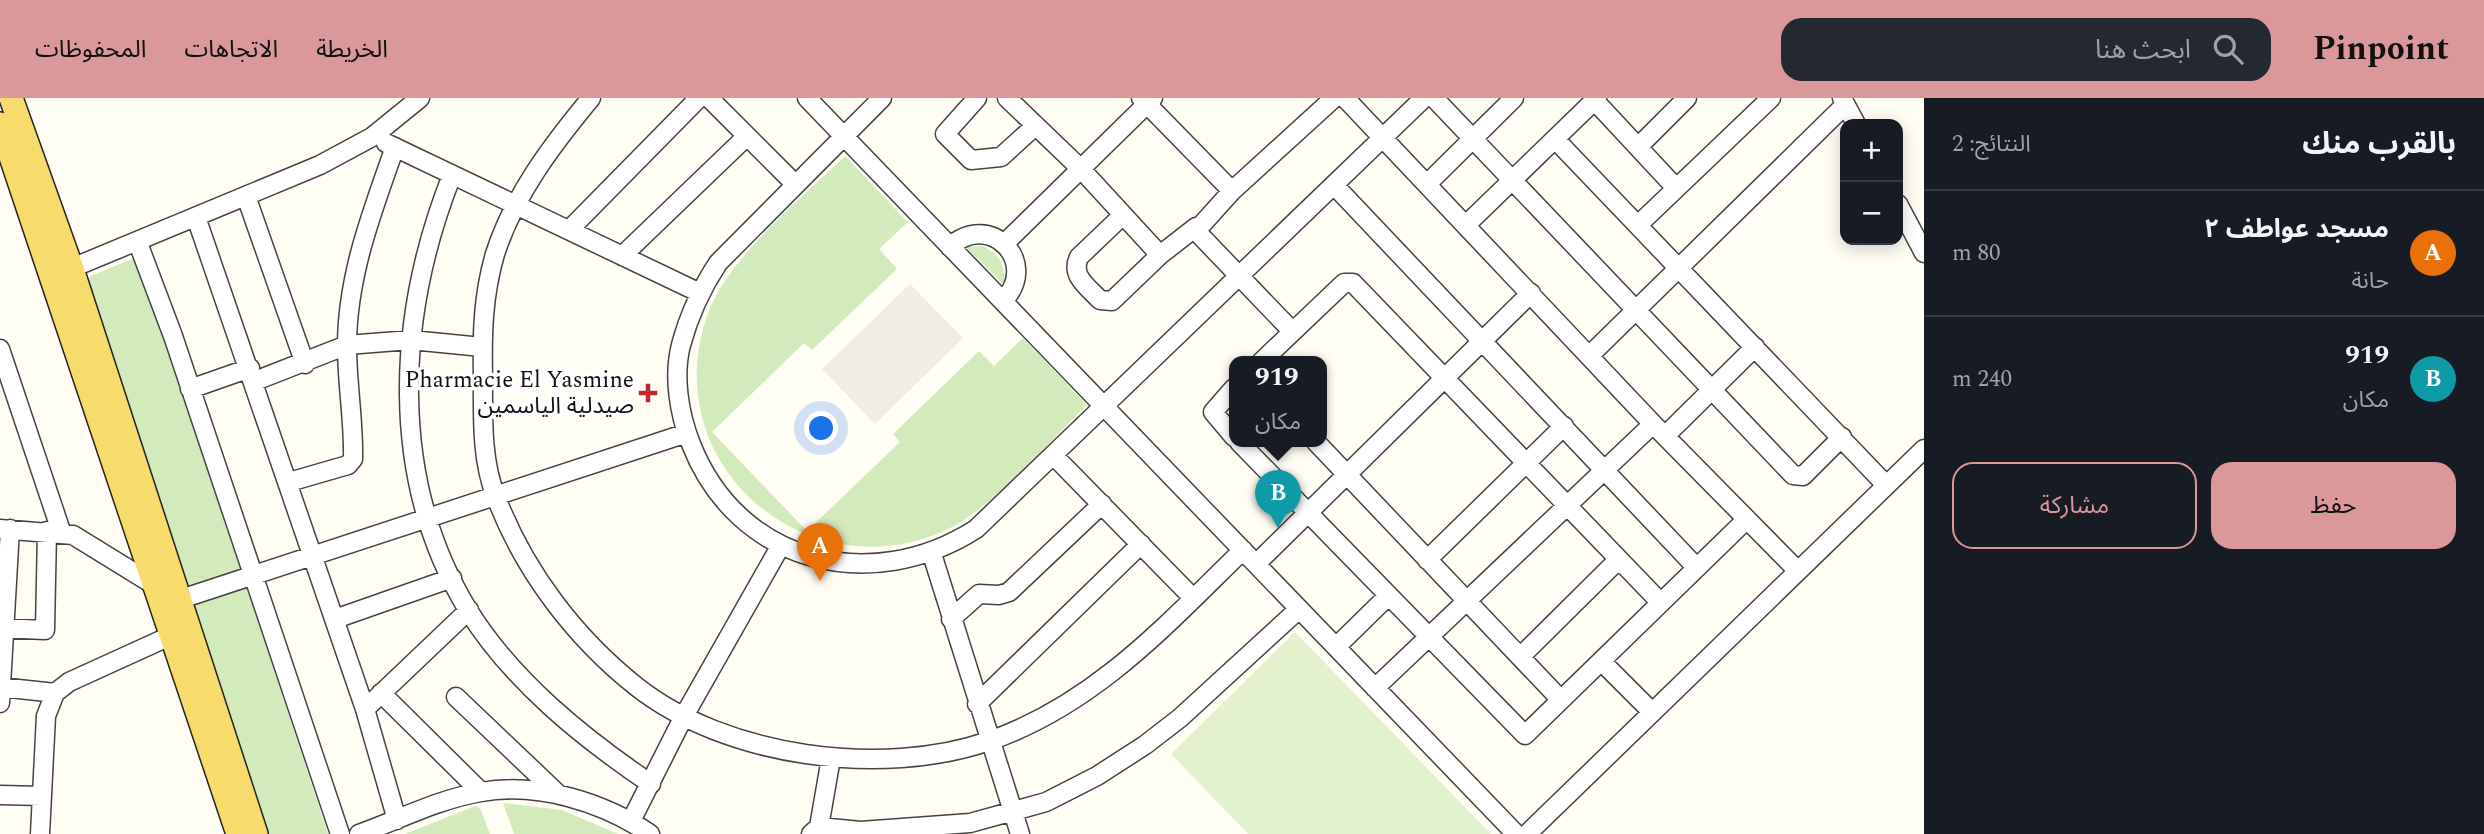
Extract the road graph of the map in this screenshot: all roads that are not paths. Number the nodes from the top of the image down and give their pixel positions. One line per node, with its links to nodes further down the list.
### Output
1 (11, 98): 55 (main road)
2 (420, 98): 24 (street)
3 (591, 98): 40 (street)
4 (699, 98): 47 (street)
5 (709, 98): 25 (street)
6 (807, 98): 23 (street)
7 (882, 98): 23 (street)
8 (977, 98): 22 (street)
9 (1007, 98): 22 (street)
10 (1334, 98): 38 (street)
11 (1345, 98): 26 (street)
12 (1424, 98): 26 (street)
13 (1434, 98): 27 (street)
14 (1514, 98): 27 (street)
15 (1687, 98): 30 (street)
16 (1771, 98): 37 (street)
17 (1596, 99): 28 (street); 30 (street)
18 (1147, 100): 31 (street); 38 (street)
19 (1843, 101): 20 (street); 54 (street)
20 (1853, 119)
21 (0, 124): 55 (main road)
22 (1035, 126): 31 (street)
23 (843, 135): 34 (street); 50 (street)
24 (372, 137): 29 (street); 39 (street)
25 (746, 137): 34 (street); 53 (street)
26 (1384, 137): 35 (street); 36 (street)
27 (1472, 139): 33 (street); 35 (street)
28 (1555, 139): 33 (street); 45 (street)
29 (395, 147): 32 (street); 64 (street)
30 (1638, 147): 37 (street)
31 (1081, 169): 42 (street); 49 (street)
32 (452, 175): 40 (street); 62 (street)
33 (1511, 181): 44 (street); 60 (street)
34 (794, 183): 57 (street)
35 (1427, 184): 44 (street)
36 (1334, 185): 56 (street); 63 (street)
37 (1676, 188): 45 (street)
38 (1232, 191): 46 (street)
39 (246, 196): 43 (street); 70 (street)
40 (515, 206): 47 (street); 66 (street)
41 (1903, 213): 51 (street)
42 (1123, 215): 52 (street); 52 (street)
43 (197, 217): 48 (street); 71 (street)
44 (1466, 224): 58 (street)
45 (1638, 226): 54 (street)
46 (1196, 227): 52 (street); 56 (street)
47 (569, 230): 53 (street)
48 (138, 243): 55 (street); 73 (street)
49 (1004, 244): 50 (street); 59 (street)
50 (950, 247): 59 (street)
51 (1924, 253)
52 (1160, 255)
53 (622, 256): 57 (street)
54 (1677, 266): 60 (street); 65 (street)
55 (61, 273): 111 (main road)
56 (1240, 277): 61 (street); 76 (street)
57 (698, 292): 80 (street)
58 (1531, 293): 63 (street); 68 (street)
59 (1003, 302): 76 (street)
60 (1634, 309): 68 (street); 74 (street)
61 (1292, 331): 67 (street); 72 (street)
62 (411, 340): 64 (street); 66 (street); 95 (street)
63 (1483, 341): 72 (street); 77 (street)
64 (347, 345): 70 (street); 89 (street)
65 (1755, 346): 74 (street); 81 (street)
66 (482, 347): 91 (street)
67 (1267, 356)
68 (1589, 356): 78 (street)
69 (1, 357): 98 (street)
70 (305, 363): 71 (street)
71 (253, 375): 73 (street); 89 (street)
72 (1444, 380): 86 (street); 88 (street)
73 (190, 389): 109 (street)
74 (1711, 390): 78 (street); 81 (street)
75 (1229, 394): 79 (street)
76 (1105, 407): 85 (street); 101 (street)
77 (1564, 426): 86 (street); 87 (street)
78 (1659, 430): 87 (street); 96 (street)
79 (1229, 431)
80 (687, 433): 91 (street); 100 (street)
81 (1842, 437): 90 (street)
82 (1244, 447): 94 (street)
83 (1321, 447): 88 (street)
84 (1924, 449): 90 (street)
85 (1055, 457): 92 (street); 102 (street)
86 (1526, 464): 93 (street); 104 (street)
87 (1604, 468): 93 (street); 107 (street)
88 (1346, 474): 94 (street); 104 (street)
89 (289, 482): 103 (street)
90 (1886, 485): 108 (street)
91 (494, 494): 95 (street); 136 (street)
92 (1101, 504): 99 (street); 119 (street)
93 (1566, 504): 105 (street); 114 (street)
94 (1308, 513): 106 (street); 112 (street)
95 (427, 517): 103 (street); 110 (street)
96 (1747, 519): 107 (street); 108 (street)
97 (5, 529): 98 (street); 120 (street)
98 (54, 531): 111 (street); 120 (street)
99 (1141, 544): 113 (street); 133 (street)
100 (781, 545): 102 (street); 136 (street)
101 (1243, 551): 106 (street); 113 (street)
102 (932, 554): 119 (street)
103 (312, 555): 109 (street); 118 (street)
104 (1427, 560): 114 (street)
105 (1618, 560): 115 (street); 124 (street)
106 (1256, 564): 116 (street)
107 (1697, 568): 115 (street)
108 (1797, 570): 135 (street)
109 (252, 576): 111 (street); 152 (street)
110 (452, 578): 117 (street); 118 (street)
111 (172, 591): 121 (main road)
112 (1388, 596): 122 (street); 123 (street)
113 (1193, 598): 137 (street)
114 (1466, 601): 122 (street); 124 (street)
115 (1661, 603): 125 (street)
116 (1299, 609): 123 (street); 144 (street)
117 (469, 610): 129 (street); 139 (street)
118 (335, 619): 134 (street)
119 (951, 619): 133 (street)
120 (1, 628): 126 (street)
121 (182, 631): 128 (street); 150 (main road); 151 (main road)
122 (1429, 638): 127 (street); 131 (street)
123 (1336, 647): 127 (street)
124 (1520, 657): 131 (street)
125 (1601, 661): 131 (street); 135 (street)
126 (0, 687): 128 (street); 132 (street)
127 (1376, 688): 156 (street)
128 (55, 693): 143 (street)
129 (381, 693): 134 (street); 140 (street)
130 (456, 697): 142 (street)
131 (1561, 700)
132 (0, 703)
133 (977, 704): 137 (street)
134 (365, 709): 145 (street)
135 (1651, 711): 157 (street)
136 (684, 716): 138 (street); 139 (street)
137 (989, 741): 138 (street); 144 (street)
138 (831, 758): 148 (street)
139 (651, 784): 146 (street)
140 (481, 792): 142 (street); 145 (street)
141 (0, 795): 143 (street)
142 (559, 795): 146 (street)
143 (42, 796): 149 (street)
144 (1013, 811): 147 (street); 155 (street)
145 (397, 820): 153 (street)
146 (631, 821): 154 (street)
147 (974, 827): 148 (street)
148 (815, 830)
149 (40, 834)
150 (238, 834)
151 (256, 834)
152 (340, 834)
153 (359, 834)
154 (650, 834)
155 (1020, 834)
156 (1516, 834)
157 (1527, 834)

